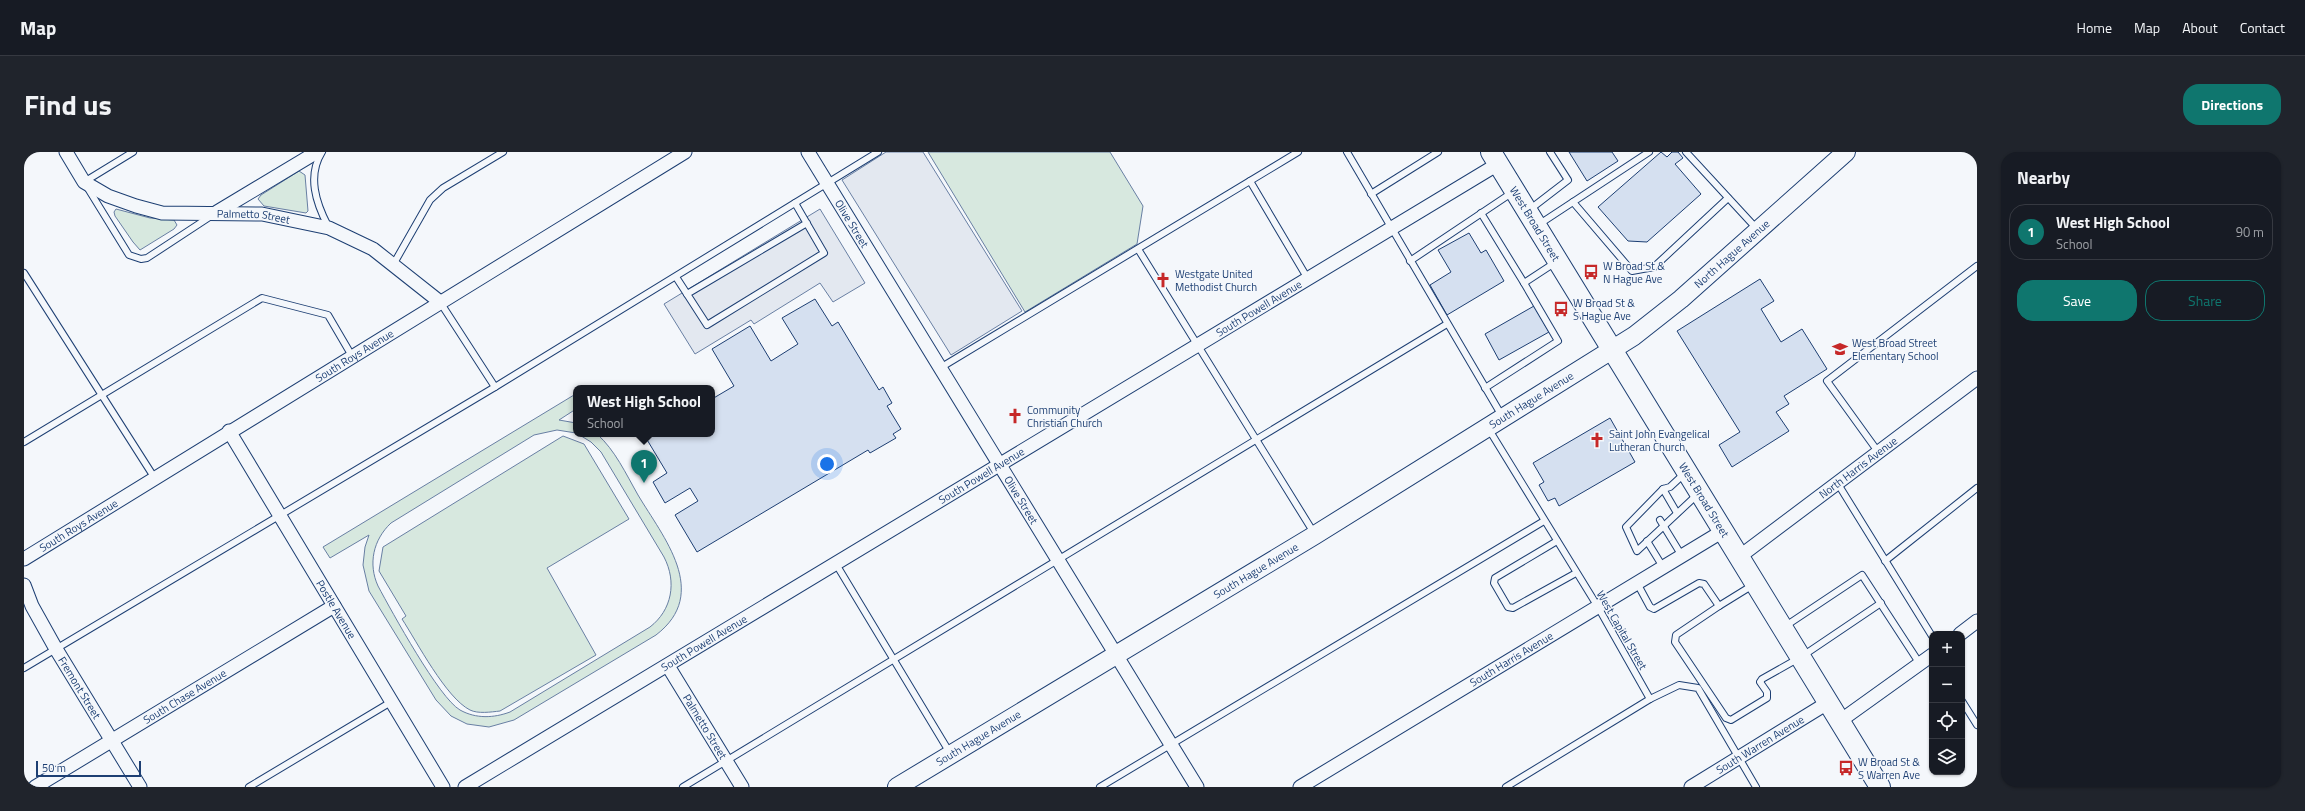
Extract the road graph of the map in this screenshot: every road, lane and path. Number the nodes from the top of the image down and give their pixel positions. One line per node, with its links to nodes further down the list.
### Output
1 (66, 152): 18 (street, Palmetto Street)
2 (132, 152): 18 (lane)
3 (317, 152): 25 (street)
4 (322, 152): 29 (lane)
5 (503, 152): 35 (lane)
6 (685, 152): 42 (street, South Roys Avenue)
7 (808, 152): 19 (street, Olive Street)
8 (878, 152): 19 (lane)
9 (1298, 152): 17 (lane)
10 (1347, 152): 21 (lane)
11 (1438, 152): 21 (lane)
12 (1550, 152): 27 (lane)
13 (1649, 152): 23 (lane)
14 (1686, 152): 22 (lane)
15 (1846, 152): 31 (main road, North Hague Avenue)
16 (1495, 158): 20 (main road, West Broad Street); 30 (street, South Powell Avenue)
17 (1250, 181): 32 (lane); 39 (lane)
18 (84, 182): 25 (street, Palmetto Street); 25 (lane)
19 (827, 183): 24 (lane); 47 (street, Olive Street)
20 (1514, 191): 26 (lane); 27 (main road, West Broad Street)
21 (1371, 194): 30 (lane)
22 (1728, 198): 23 (lane); 31 (lane)
23 (1572, 202): 27 (lane)
24 (795, 203): 28 (lane); 38 (lane)
25 (216, 213): 29 (street, Palmetto Street)
26 (1480, 213): 33 (lane); 40 (lane)
27 (1532, 219): 34 (main road, West Broad Street)
28 (807, 223): 41 (lane); 41 (lane)
29 (329, 228): 35 (street, Palmetto Street)
30 (1391, 228): 33 (lane); 39 (street, South Powell Avenue)
31 (1757, 230): 45 (main road, North Hague Avenue)
32 (1138, 249): 44 (lane); 47 (lane)
33 (1410, 260): 43 (lane)
34 (1558, 261): 40 (lane); 45 (main road, West Broad Street)
35 (393, 265): 42 (street, Palmetto Street)
36 (1977, 266): 57 (lane)
37 (24, 273): 51 (lane)
38 (676, 277): 41 (lane); 49 (lane)
39 (1308, 279): 44 (street, South Powell Avenue)
40 (1524, 283): 50 (lane)
41 (688, 294)
42 (440, 302): 46 (street, South Roys Avenue); 49 (lane)
43 (1447, 324): 50 (lane); 55 (lane)
44 (1199, 344): 55 (lane); 58 (street, South Powell Avenue)
45 (1613, 349): 52 (main road, South Hague Avenue); 59 (main road, West Broad Street)
46 (352, 356): 51 (lane); 54 (street, South Roys Avenue)
47 (939, 368): 58 (street, Olive Street)
48 (1977, 378): 57 (street, North Harris Avenue)
49 (495, 387): 66 (lane)
50 (1485, 388): 52 (lane)
51 (101, 395): 56 (lane); 60 (lane)
52 (1503, 418): 53 (main road, South Hague Avenue)
53 (1488, 428): 67 (lane, West Capital Street); 70 (main road, South Hague Avenue)
54 (229, 431): 60 (street, South Roys Avenue); 66 (street, Postle Avenue)
55 (1256, 440): 70 (lane); 76 (lane)
56 (24, 442)
57 (1879, 453): 61 (street, North Harris Avenue)
58 (999, 465): 76 (street, Olive Street); 78 (street, South Powell Avenue)
59 (1687, 472): 63 (lane); 64 (main road, West Broad Street)
60 (154, 477): 75 (street, South Roys Avenue)
61 (1838, 484): 74 (street, North Harris Avenue); 77 (lane)
62 (1977, 488): 77 (lane)
63 (1663, 489): 65 (lane); 71 (lane)
64 (1700, 492): 65 (lane); 69 (main road, West Broad Street)
65 (1677, 512): 68 (lane)
66 (280, 516): 86 (street, Postle Avenue); 93 (lane)
67 (1544, 521): 72 (lane, West Capital Street); 108 (lane)
68 (1662, 523): 71 (lane); 73 (lane)
69 (1723, 531): 73 (street, South Harris Avenue); 74 (main road, West Broad Street)
70 (1315, 535): 94 (main road, South Hague Avenue)
71 (1649, 537): 79 (lane)
72 (1557, 541): 81 (lane, West Capital Street); 81 (lane)
73 (1682, 556): 79 (street, South Harris Avenue)
74 (1739, 557): 83 (main road, West Broad Street)
75 (24, 559): 80 (street)
76 (1059, 559): 94 (street, Olive Street); 97 (lane)
77 (1885, 560): 91 (lane)
78 (836, 564): 97 (lane); 99 (street, South Powell Avenue)
79 (1664, 567): 82 (street, South Harris Avenue)
80 (24, 568)
81 (1576, 572): 88 (lane, West Capital Street)
82 (1637, 583): 87 (lane); 88 (street, South Harris Avenue)
83 (1756, 584): 87 (lane); 90 (main road, West Broad Street)
84 (24, 585): 93 (street, Fremont Street)
85 (1880, 603): 90 (lane); 95 (lane); 98 (lane)
86 (334, 606): 102 (street, Postle Avenue); 107 (street, South Chase Avenue)
87 (1719, 606): 95 (lane)
88 (1598, 607): 101 (lane, West Capital Street); 122 (street, South Harris Avenue)
89 (1977, 621): 92 (street)
90 (1783, 628): 95 (main road, West Broad Street)
91 (1929, 631)
92 (1964, 631)
93 (56, 649): 100 (lane); 107 (street, Fremont Street)
94 (1117, 655): 108 (street, Olive Street); 109 (main road, South Hague Avenue)
95 (1801, 657): 103 (main road, West Broad Street)
96 (1929, 657): 98 (street)
97 (893, 660): 109 (lane); 111 (lane)
98 (1920, 664): 105 (street)
99 (668, 666): 111 (street, Palmetto Street); 116 (street, South Powell Avenue)
100 (24, 668)
101 (1650, 699): 110 (lane); 123 (lane)
102 (391, 702): 114 (lane); 115 (street, Postle Avenue)
103 (1829, 702): 105 (main road, West Broad Street); 110 (street, South Warren Avenue)
104 (1963, 703): 106 (lane)
105 (1840, 721): 126 (main road, West Broad Street)
106 (1977, 725)
107 (112, 741): 112 (street, South Chase Avenue); 113 (street, Fremont Street)
108 (1171, 744): 120 (lane); 121 (street, Olive Street)
109 (951, 755): 119 (main road, South Hague Avenue)
110 (1739, 758): 124 (street, South Warren Avenue); 125 (lane)
111 (726, 761): 117 (lane); 118 (street, Palmetto Street)
112 (35, 787)
113 (140, 787)
114 (249, 787)
115 (443, 787)
116 (465, 787)
117 (683, 787)
118 (742, 787)
119 (897, 787)
120 (1100, 787)
121 (1197, 787)
122 (1300, 787)
123 (1506, 787)
124 (1690, 787)
125 (1756, 787)
126 (1880, 787)

